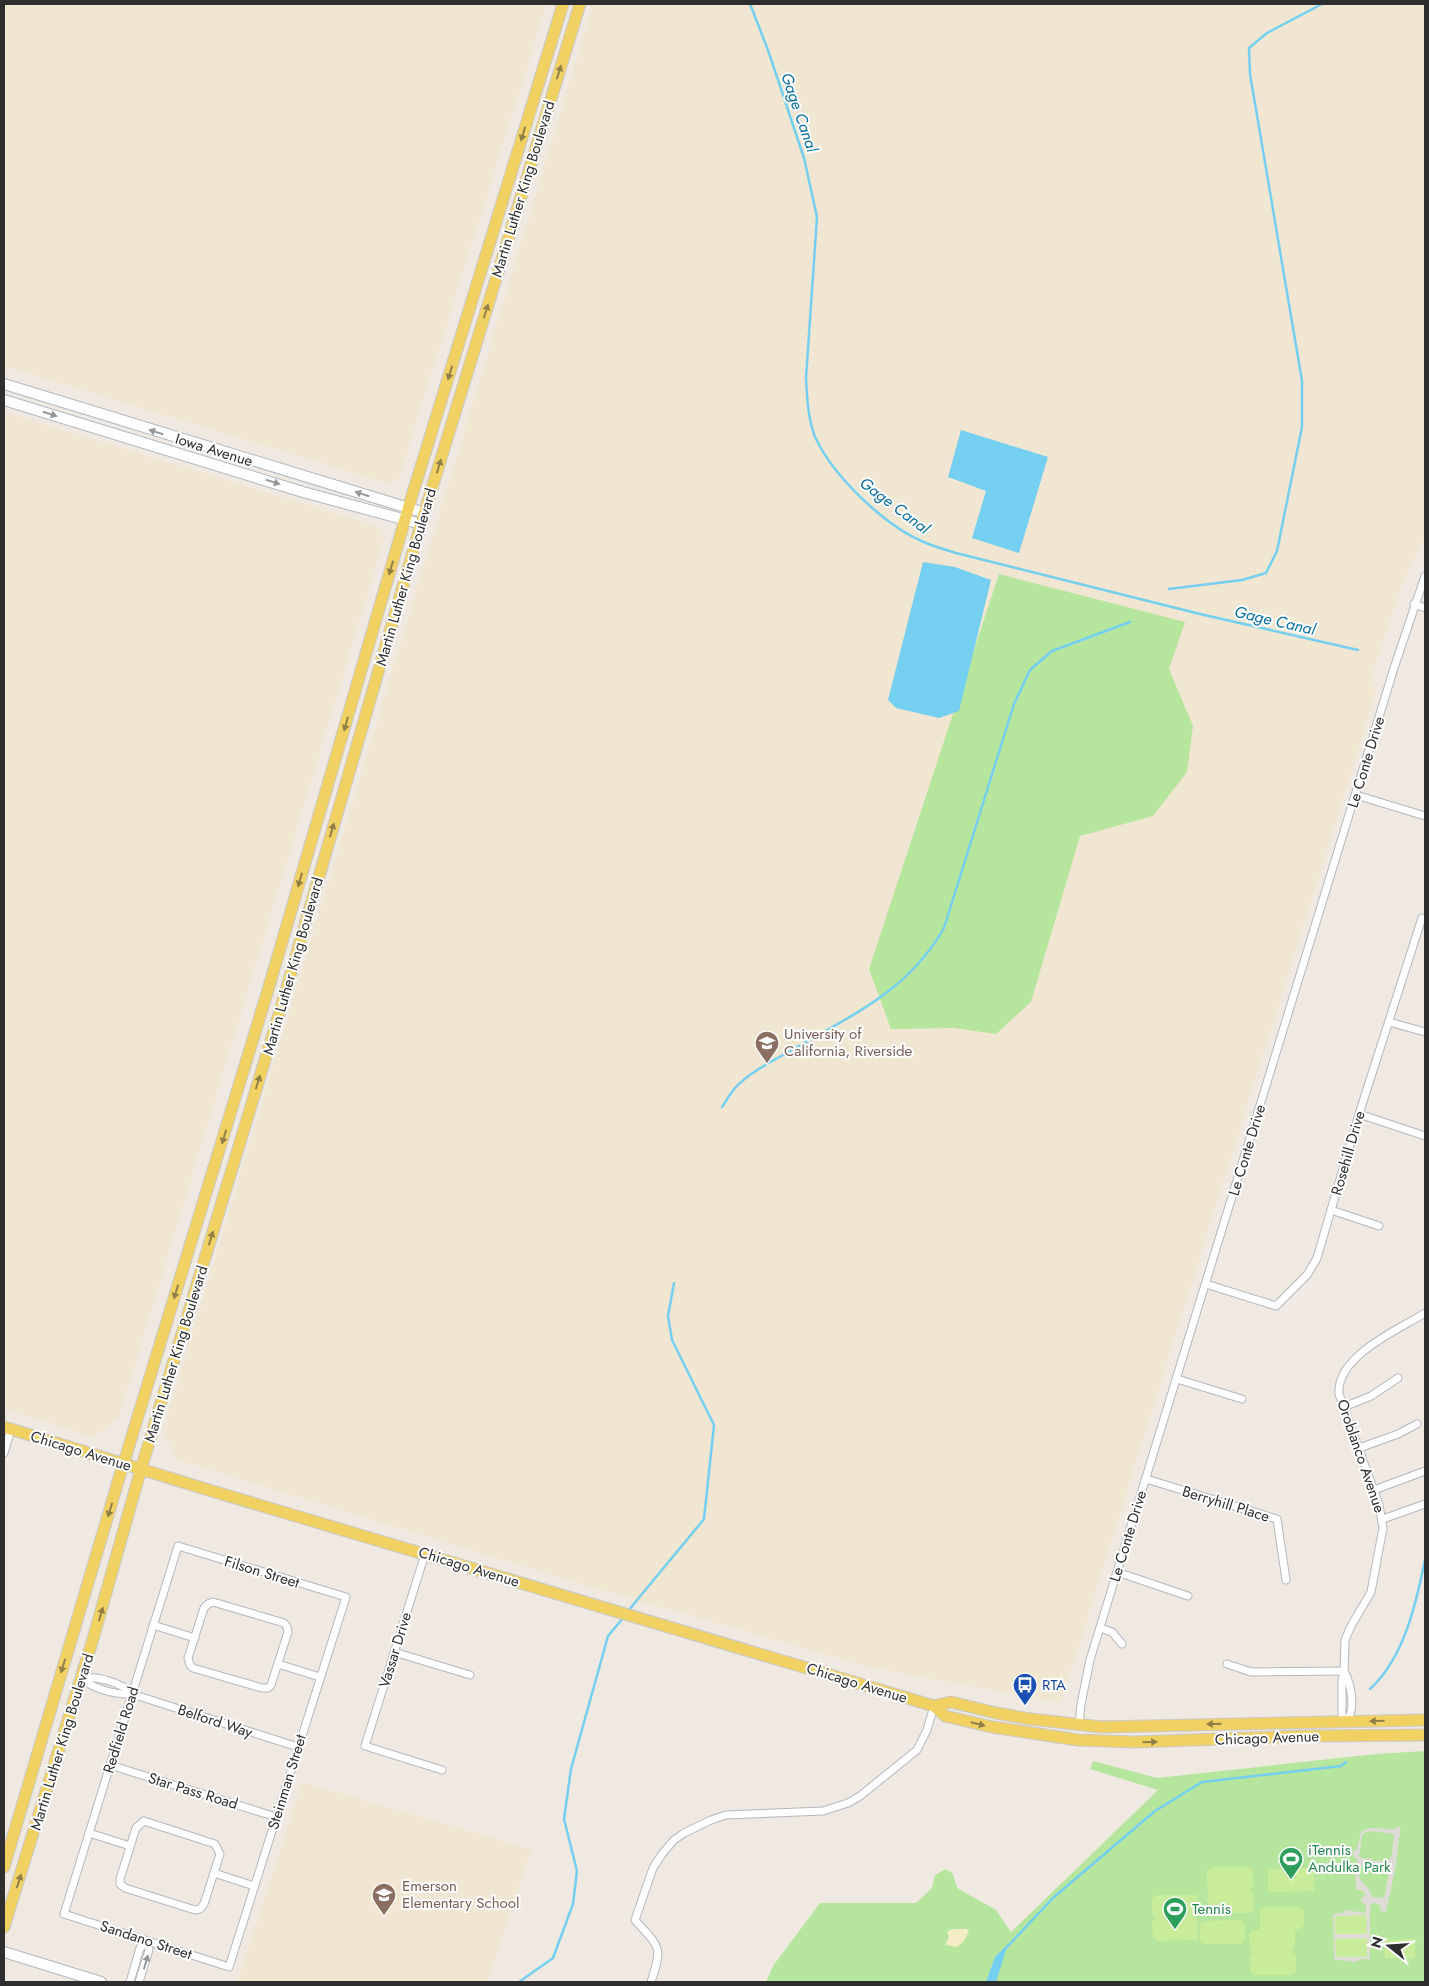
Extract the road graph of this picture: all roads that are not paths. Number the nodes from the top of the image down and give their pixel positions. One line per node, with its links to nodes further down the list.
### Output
1 (563, 4): 5 (main road, Martin Luther King Boulevard, one-way to 5)
2 (580, 4): 6 (main road, Martin Luther King Boulevard, one-way to 2)
3 (4, 384): 5 (street, Iowa Avenue, one-way to 3)
4 (4, 400): 7 (street, Iowa Avenue, one-way to 7)
5 (409, 509): 6 (street, Iowa Avenue); 7 (main road, Martin Luther King Boulevard)
6 (423, 519): 7 (street, Iowa Avenue); 31 (main road, Martin Luther King Boulevard, one-way to 6)
7 (405, 521): 30 (main road, Martin Luther King Boulevard, one-way to 30)
8 (1425, 576): 9 (street, Le Conte Drive)
9 (1414, 604): 10 (street); 11 (street, Le Conte Drive)
10 (1425, 608)
11 (1356, 795): 12 (street); 20 (street, Le Conte Drive)
12 (1425, 816)
13 (1422, 918): 14 (street, Rosehill Drive)
14 (1389, 1022): 15 (street); 16 (street, Rosehill Drive)
15 (1425, 1032)
16 (1359, 1114): 17 (street); 18 (street, Rosehill Drive)
17 (1425, 1136)
18 (1331, 1210): 19 (street); 20 (street, Rosehill Drive)
19 (1379, 1226)
20 (1206, 1284): 23 (street, Le Conte Drive)
21 (1425, 1313): 25 (street, Oroblanco Avenue)
22 (1398, 1378): 25 (street)
23 (1177, 1379): 24 (street); 33 (street, Le Conte Drive)
24 (1242, 1399)
25 (1344, 1407): 28 (street, Oroblanco Avenue)
26 (1417, 1424): 28 (street)
27 (7, 1428): 29 (street); 30 (main road, Chicago Avenue)
28 (1359, 1448): 34 (street, Oroblanco Avenue)
29 (4, 1453)
30 (124, 1463): 31 (main road, Chicago Avenue); 68 (main road, Martin Luther King Boulevard, one-way to 68)
31 (141, 1469): 38 (main road, Chicago Avenue); 53 (main road, Martin Luther King Boulevard, one-way to 31)
32 (1425, 1471): 34 (street)
33 (1146, 1479): 39 (street, Le Conte Drive); 40 (street, Berryhill Place)
34 (1374, 1490): 36 (street, Oroblanco Avenue)
35 (1425, 1504): 36 (street)
36 (1383, 1519): 50 (street, Oroblanco Avenue)
37 (178, 1546): 42 (street, Filson Street); 43 (street, Redfield Road)
38 (425, 1554): 47 (street, Vassar Drive); 55 (main road, Chicago Avenue)
39 (1117, 1572): 41 (street); 44 (street, Le Conte Drive)
40 (1286, 1580)
41 (1188, 1596)
42 (346, 1597): 52 (street, Steinman Street)
43 (153, 1626): 45 (street); 54 (street, Redfield Road)
44 (1100, 1628): 46 (street); 58 (street, Le Conte Drive)
45 (195, 1638): 48 (street); 48 (street)
46 (1122, 1644)
47 (394, 1652): 51 (street); 64 (street, Vassar Drive)
48 (278, 1664): 52 (street)
49 (1227, 1664): 50 (street)
50 (1344, 1671): 57 (street, Oroblanco Avenue)
51 (470, 1675)
52 (320, 1677): 62 (street, Steinman Street)
53 (82, 1678): 54 (street, Belford Way); 72 (main road, Martin Luther King Boulevard, one-way to 53)
54 (132, 1694): 62 (street, Belford Way); 63 (street, Redfield Road)
55 (934, 1706): 58 (main road, Chicago Avenue); 59 (main road, Chicago Avenue, one-way to 59); 79 (street)
56 (1425, 1720): 57 (main road, Chicago Avenue, one-way to 57)
57 (1347, 1721): 58 (main road, Chicago Avenue, one-way to 58)
58 (1079, 1726): 59 (main road); 61 (main road)
59 (1014, 1731): 61 (main road, Chicago Avenue)
60 (1425, 1735): 61 (main road, Chicago Avenue, one-way to 60)
61 (1102, 1742)
62 (298, 1747): 65 (street, Steinman Street)
63 (110, 1765): 65 (street, Star Pass Road); 66 (street, Redfield Road)
64 (442, 1770)
65 (276, 1817): 70 (street, Steinman Street)
66 (89, 1833): 67 (street); 71 (street, Redfield Road)
67 (130, 1846): 69 (street); 69 (street)
68 (4, 1866)
69 (214, 1873): 70 (street)
70 (254, 1886): 75 (street, Steinman Street)
71 (64, 1914): 73 (street, Sandano Street)
72 (4, 1927)
73 (147, 1941): 75 (street, Sandano Street); 77 (street); 78 (street, one-way to 73)
74 (4, 1952): 76 (street)
75 (229, 1967)
76 (101, 1982)
77 (130, 1982)
78 (139, 1982)
79 (651, 1982)

